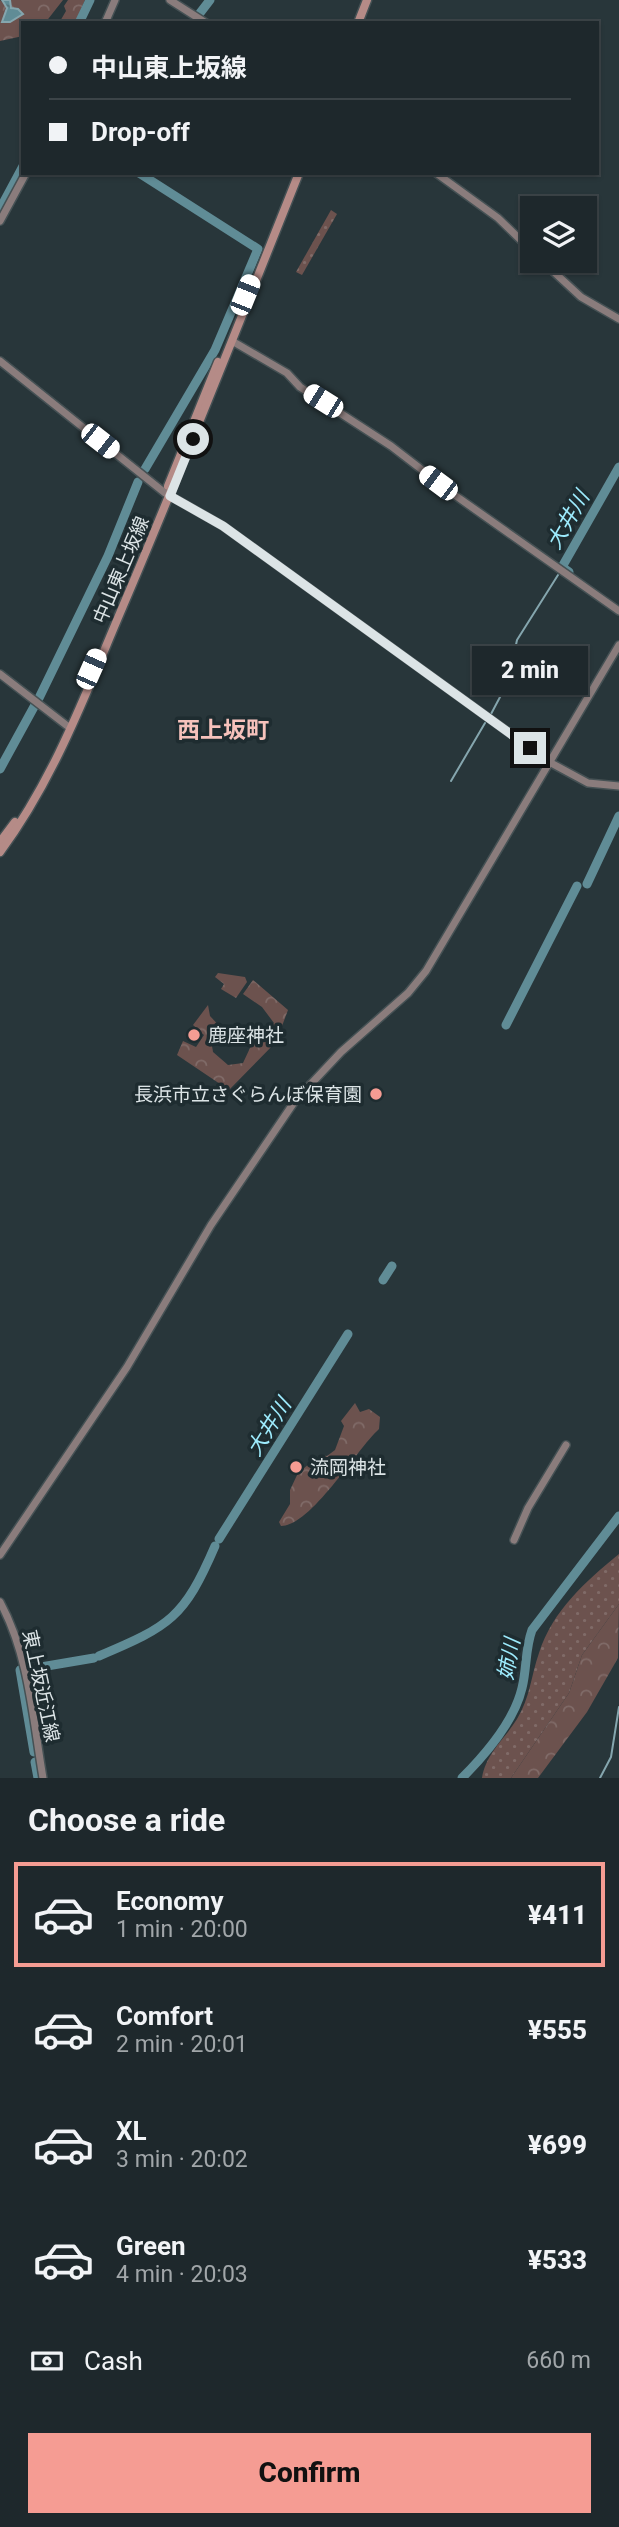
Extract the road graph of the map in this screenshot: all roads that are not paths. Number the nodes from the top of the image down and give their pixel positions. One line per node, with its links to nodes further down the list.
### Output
1 (114, 0): 5 (street)
2 (170, 0): 6 (street)
3 (362, 0): 7 (main road)
4 (368, 0): 8 (main road)
5 (106, 21)
6 (203, 21)
7 (353, 21)
8 (359, 21)
9 (25, 175): 13 (street)
10 (292, 175): 19 (main road, 中山東上坂線)
11 (298, 175): 17 (main road, 中山東上坂線)
12 (439, 175): 14 (street)
13 (0, 220)
14 (520, 239)
15 (555, 273): 16 (street)
16 (619, 319)
17 (232, 341): 19 (main road, 中山東上坂線); 20 (street)
18 (0, 361): 19 (street)
19 (167, 494): 23 (main road, 中山東上坂線); 24 (street)
20 (619, 611)
21 (619, 645): 24 (street)
22 (0, 674): 23 (street)
23 (67, 727): 26 (main road, 中山東上坂線); 27 (main road, 中山東上坂線)
24 (551, 763): 25 (street); 30 (street)
25 (619, 786)
26 (0, 842)
27 (0, 852)
28 (566, 1445): 29 (street)
29 (514, 1540)
30 (0, 1555)
31 (0, 1602): 32 (street, 東上坂近江線)
32 (43, 1778)

